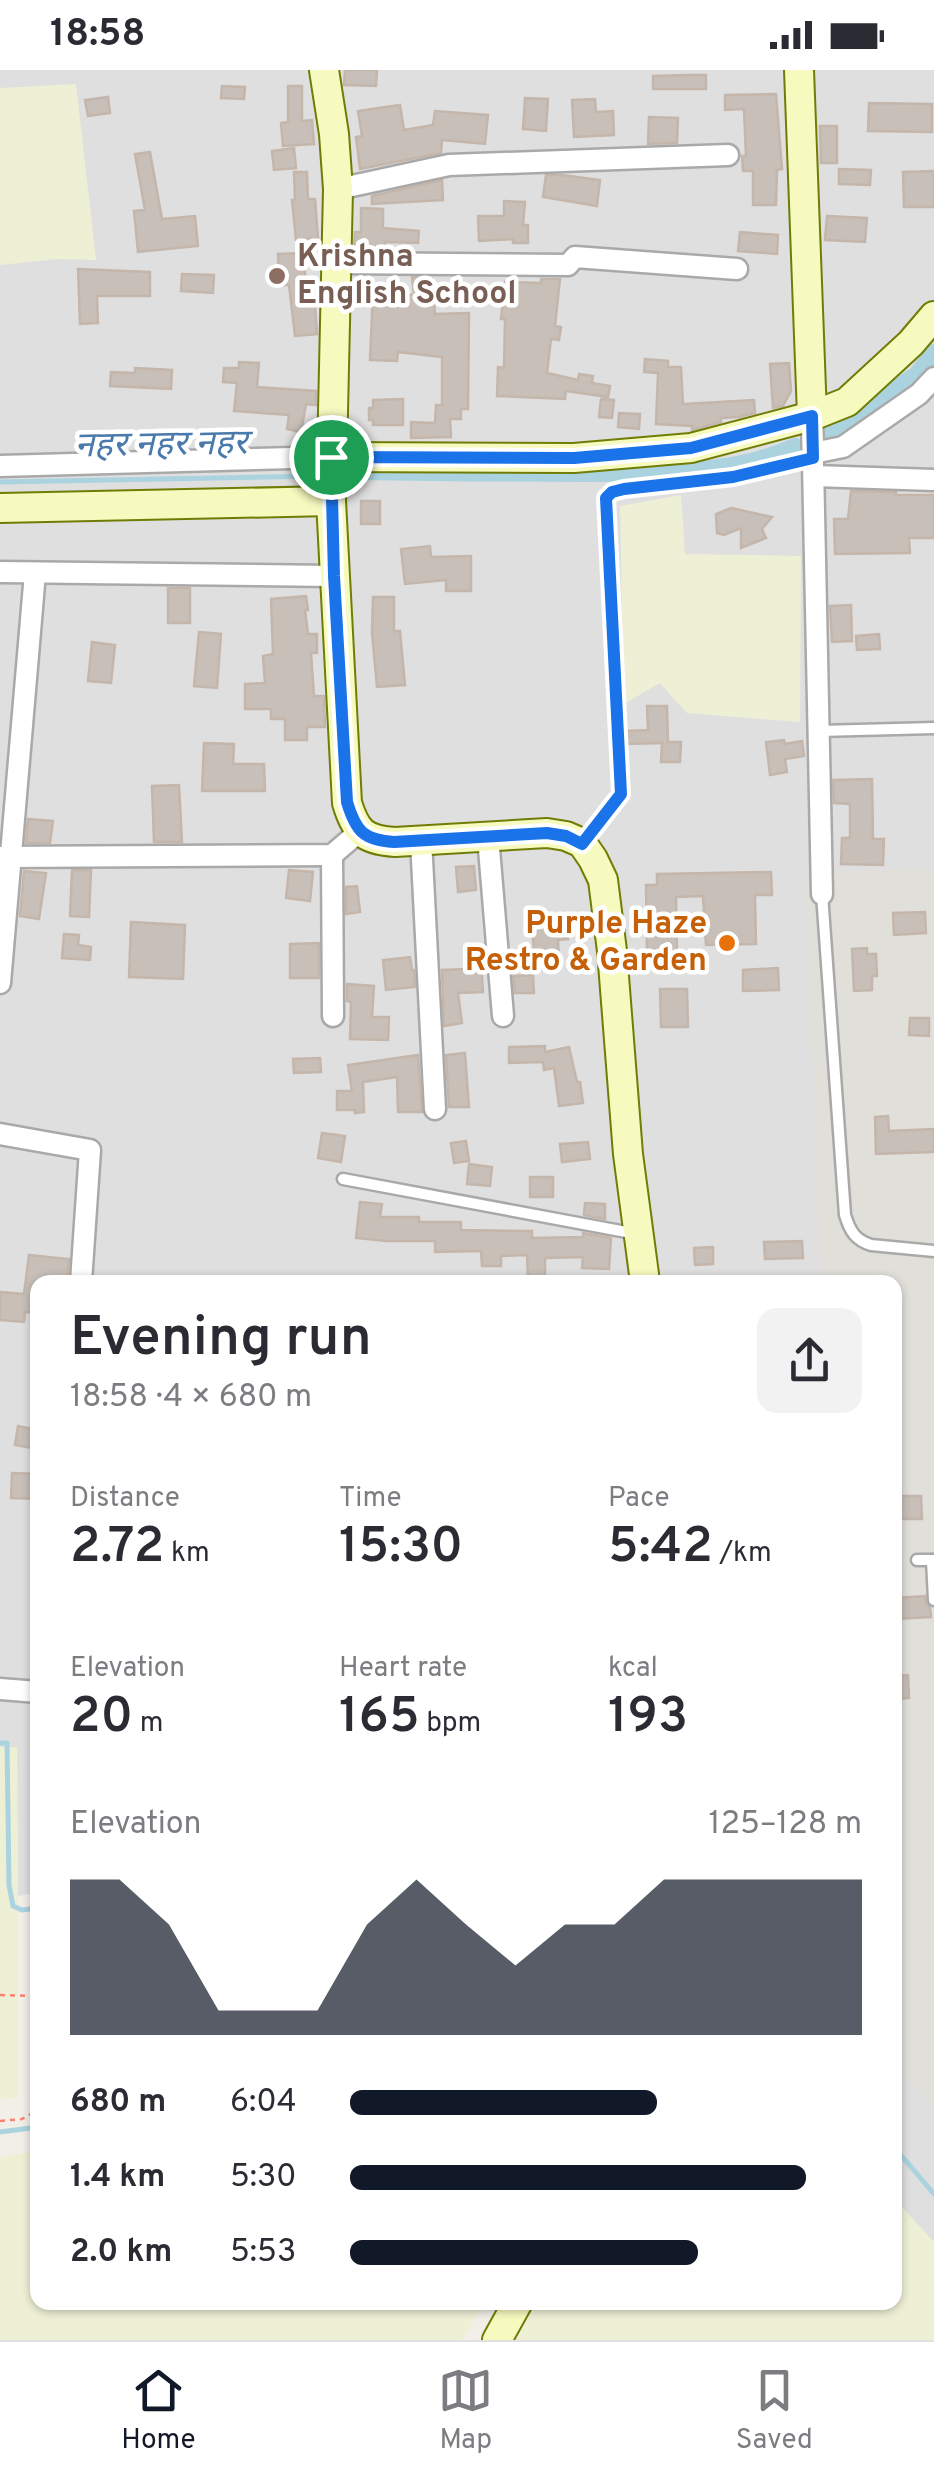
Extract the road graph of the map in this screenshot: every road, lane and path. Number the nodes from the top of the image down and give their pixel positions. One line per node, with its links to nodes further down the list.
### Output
1 (324, 70): 4 (street)
2 (799, 70): 9 (street)
3 (728, 155): 4 (street)
4 (338, 189): 5 (street)
5 (338, 262): 6 (street); 12 (street)
6 (737, 269)
7 (934, 316): 9 (street)
8 (934, 378): 10 (street)
9 (812, 416): 10 (street); 12 (street)
10 (813, 462): 13 (street); 19 (street); 23 (lane)
11 (0, 466): 12 (street)
12 (331, 478): 14 (street); 17 (street)
13 (934, 480)
14 (0, 508)
15 (0, 572): 16 (street)
16 (35, 572): 17 (street); 25 (street)
17 (334, 576): 20 (street)
18 (934, 728): 19 (lane)
19 (818, 731): 26 (street)
20 (360, 831): 22 (street); 24 (street)
21 (488, 836): 22 (street); 23 (street); 29 (street)
22 (421, 840): 30 (street)
23 (582, 844): 33 (street)
24 (332, 855): 25 (street); 28 (street)
25 (5, 858): 27 (street)
26 (822, 894): 34 (lane)
27 (0, 983)
28 (333, 1016)
29 (503, 1016)
30 (435, 1109)
31 (0, 1134): 35 (street)
32 (343, 1179): 33 (lane)
33 (638, 1234): 36 (street)
34 (934, 1251)
35 (82, 1275)
36 (644, 1275)
37 (917, 1560): 38 (lane)
38 (933, 1560): 39 (lane)
39 (934, 1600)
40 (0, 1689): 41 (street)
41 (30, 1691)
42 (0, 1995): 43 (path)
43 (30, 1996)
44 (30, 2114): 45 (path)
45 (0, 2121)
46 (514, 2310): 47 (street)
47 (497, 2340)

